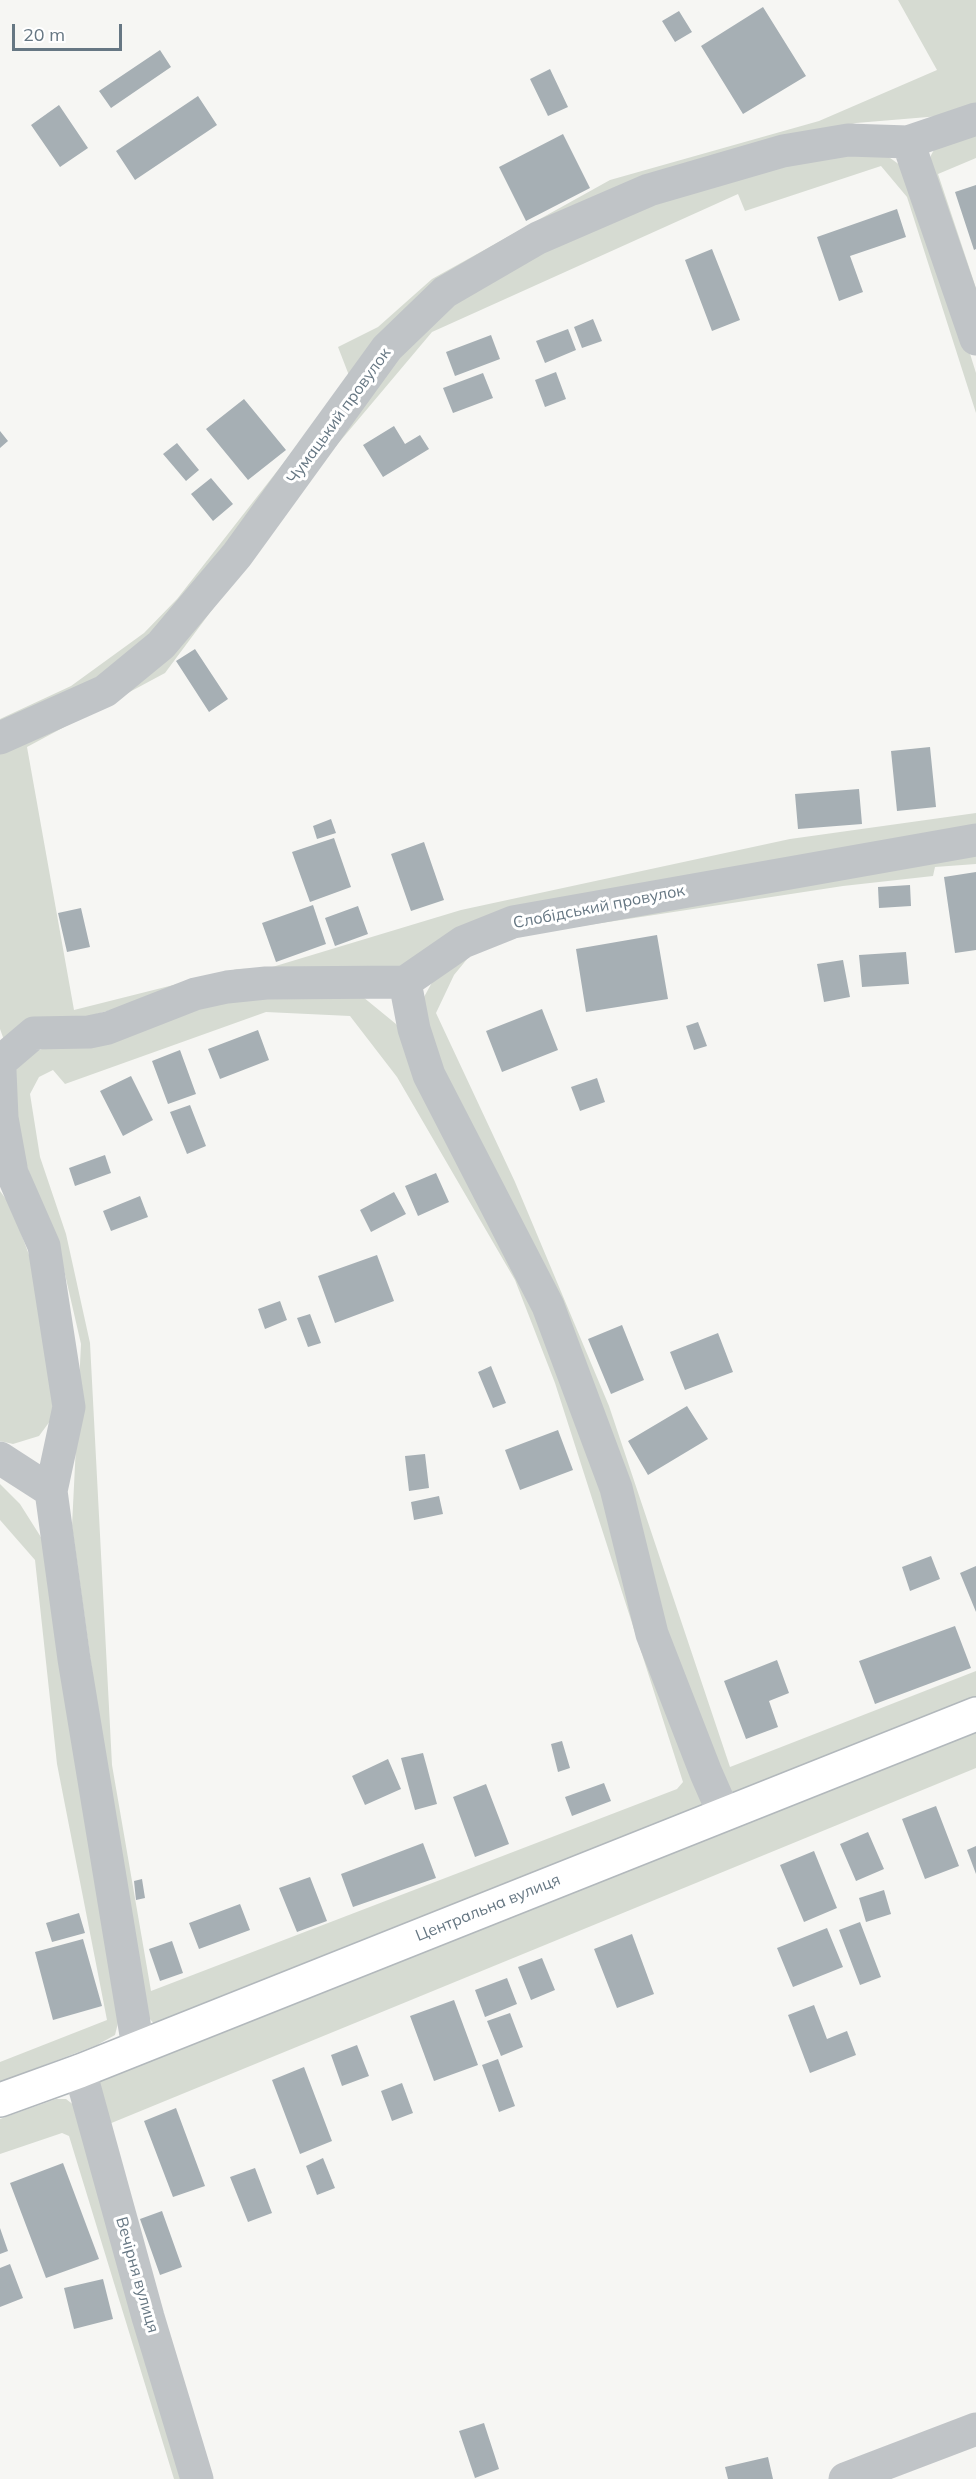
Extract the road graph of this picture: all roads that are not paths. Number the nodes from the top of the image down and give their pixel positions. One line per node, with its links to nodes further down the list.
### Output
1 (976, 119): 2 (street, Чумацький провулок)
2 (908, 142): 3 (street); 4 (street, Чумацький провулок)
3 (976, 339)
4 (0, 738)
5 (976, 840): 6 (street, Слобідський провулок)
6 (405, 982): 7 (street); 12 (street)
7 (0, 1062)
8 (0, 1071): 10 (street)
9 (0, 1458): 10 (street)
10 (51, 1491): 13 (street)
11 (976, 1714): 12 (street, Центральна вулиця)
12 (724, 1814): 13 (street, Центральна вулиця)
13 (138, 2047): 14 (street, Центральна вулиця)
14 (80, 2071): 15 (street, Центральна вулиця); 17 (street, Вечірня вулиця)
15 (0, 2100)
16 (976, 2429): 18 (street)
17 (197, 2479)
18 (844, 2479)

